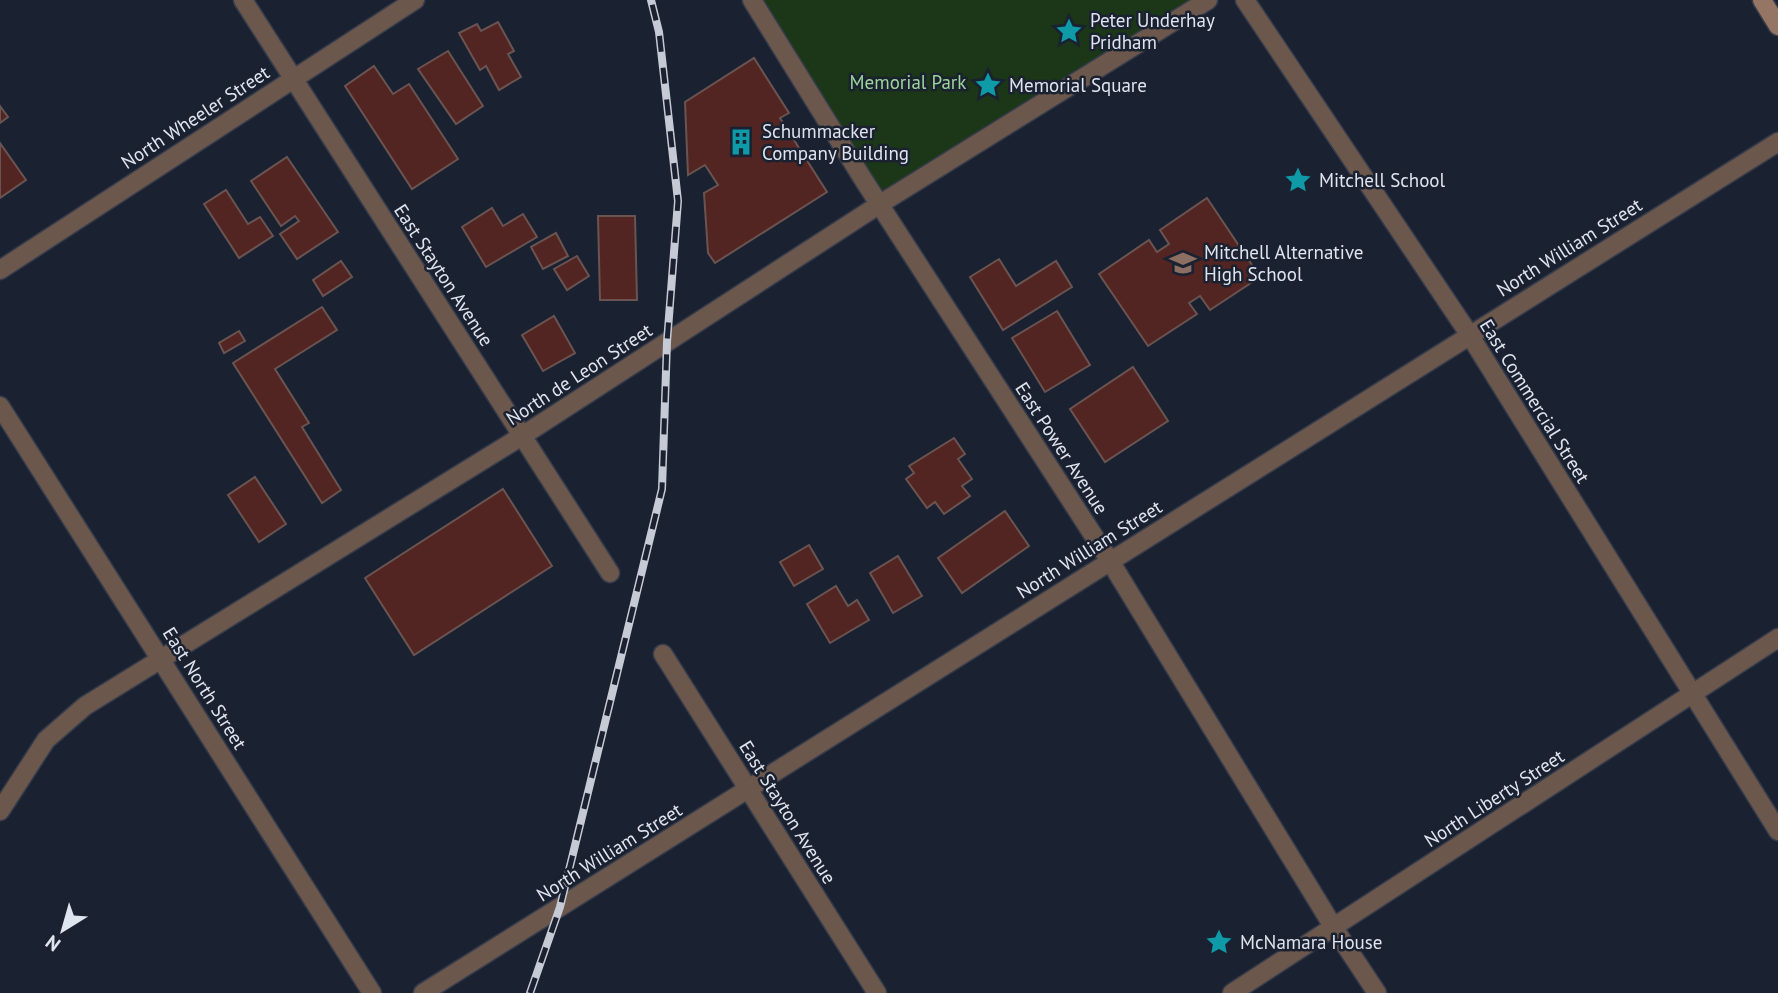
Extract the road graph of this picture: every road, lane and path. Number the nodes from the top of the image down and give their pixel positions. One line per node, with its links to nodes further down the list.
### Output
1 (243, 0): 8 (street, East Stayton Avenue)
2 (415, 0): 8 (street, North Wheeler Street)
3 (752, 0): 10 (street, East Power Avenue)
4 (1208, 0): 10 (street, North de Leon Street)
5 (1245, 0): 12 (street, East Commercial Street)
6 (1762, 0): 7 (main road)
7 (1778, 26)
8 (293, 78): 11 (street, North Wheeler Street); 14 (street, East Stayton Avenue)
9 (1778, 142): 12 (street, North William Street)
10 (880, 204): 14 (street, North de Leon Street); 15 (street, East Power Avenue)
11 (0, 270)
12 (1469, 334): 15 (street, North William Street); 20 (street, East Commercial Street)
13 (0, 406): 19 (street, East North Street)
14 (523, 436): 16 (street, East Stayton Avenue); 19 (street, North de Leon Street)
15 (1110, 561): 21 (street, North William Street); 24 (street, East Power Avenue)
16 (610, 573)
17 (1778, 638): 20 (street, North Liberty Street)
18 (663, 654): 21 (street, East Stayton Avenue)
19 (161, 658): 22 (street, North de Leon Street); 25 (street, East North Street)
20 (1691, 694): 23 (street, East Commercial Street); 24 (street, North Liberty Street)
21 (749, 789): 26 (street, North William Street); 27 (street, East Stayton Avenue)
22 (0, 811)
23 (1778, 831)
24 (1334, 928): 28 (street, North Liberty Street); 29 (street, East Power Avenue)
25 (372, 993)
26 (423, 993)
27 (877, 993)
28 (1232, 993)
29 (1377, 993)

